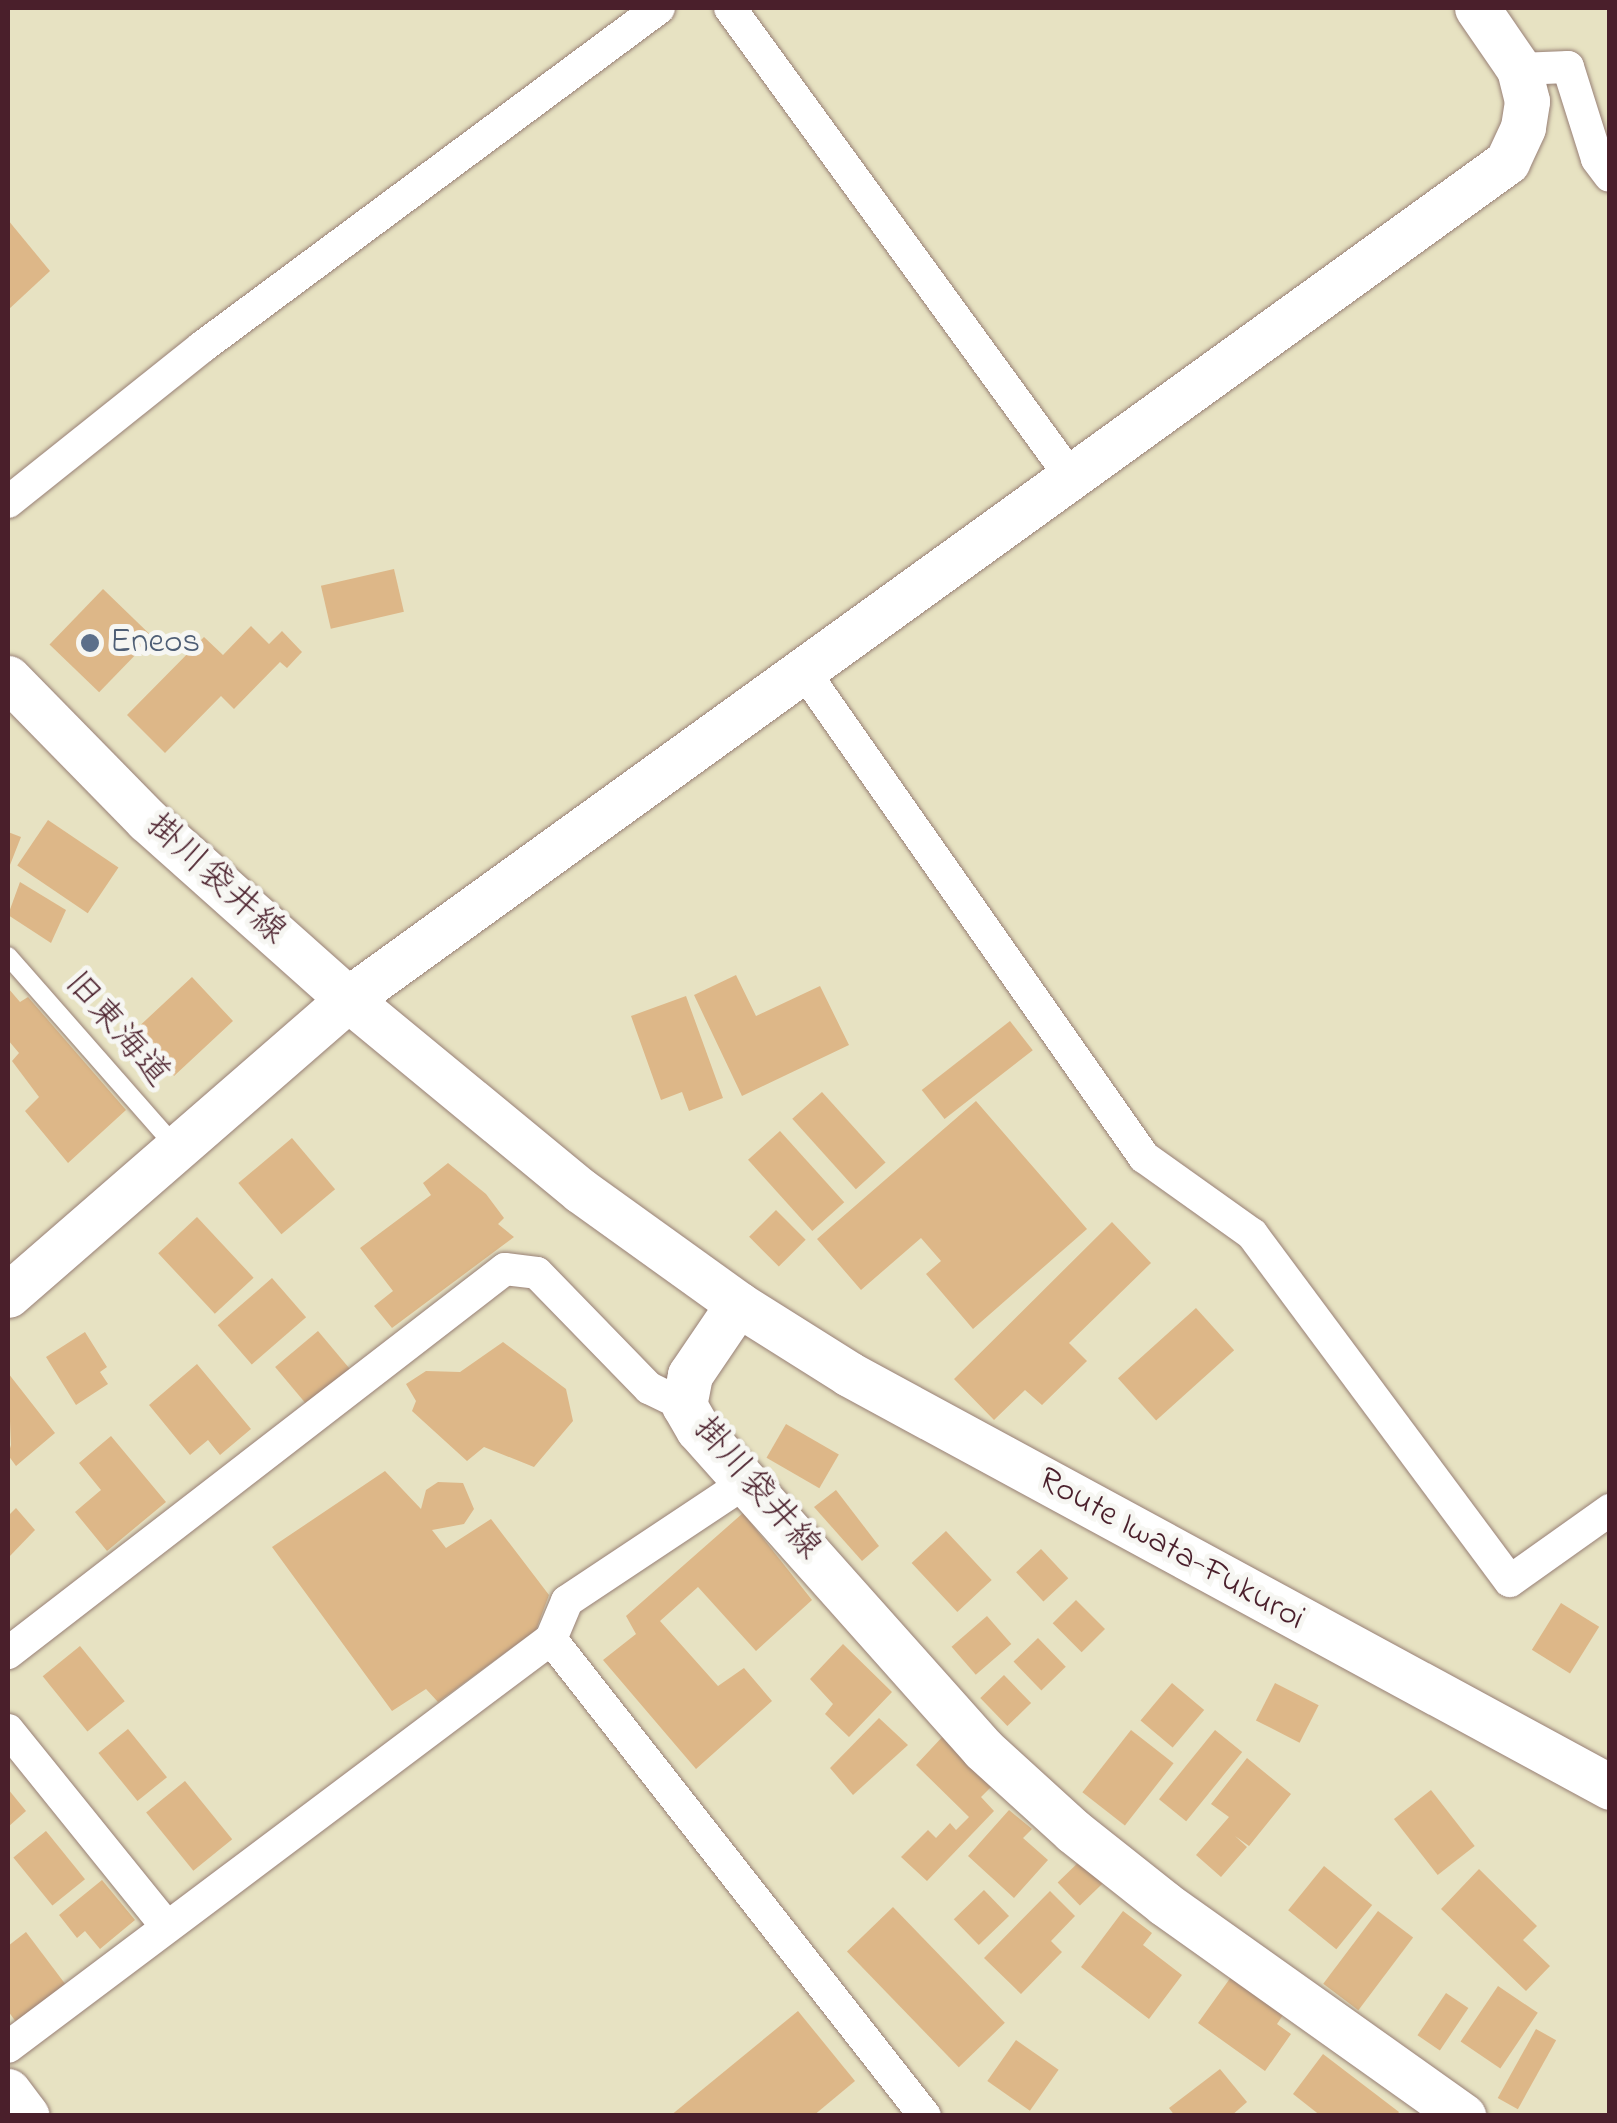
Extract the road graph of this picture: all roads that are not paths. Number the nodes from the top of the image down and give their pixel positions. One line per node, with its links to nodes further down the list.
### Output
1 (659, 8): 7 (street)
2 (730, 8): 6 (street)
3 (1477, 8): 4 (main road)
4 (1518, 69): 5 (street); 6 (main road)
5 (1610, 176)
6 (1071, 477): 8 (main road)
7 (8, 502)
8 (803, 670): 11 (main road); 17 (street)
9 (8, 678): 11 (main road, 掛川袋井線)
10 (8, 956): 12 (lane, 旧東海道)
11 (348, 998): 12 (main road); 14 (main road, 掛川袋井線)
12 (176, 1147): 13 (main road)
13 (8, 1295)
14 (738, 1304): 15 (main road, 掛川袋井線); 21 (main road, Route Iwata-Fukuroi)
15 (684, 1405): 16 (main road, 掛川袋井線); 19 (street)
16 (746, 1482): 18 (street); 27 (main road, 掛川袋井線)
17 (1610, 1510)
18 (551, 1640): 22 (street); 26 (street)
19 (8, 1653)
20 (8, 1730): 22 (street)
21 (1610, 1787)
22 (167, 1927): 23 (street)
23 (8, 2046)
24 (8, 2091): 25 (main road)
25 (28, 2116)
26 (926, 2116)
27 (1463, 2116)

